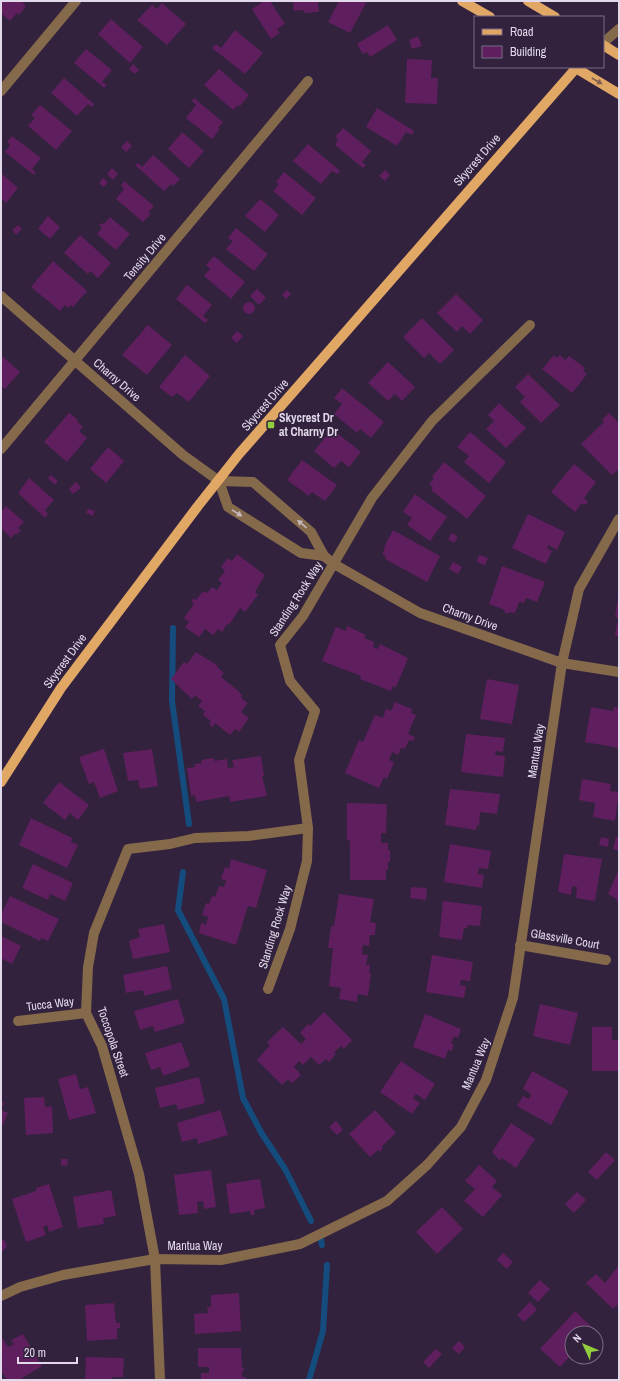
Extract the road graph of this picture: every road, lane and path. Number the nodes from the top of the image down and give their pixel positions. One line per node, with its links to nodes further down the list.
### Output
1 (76, 1): 13 (street)
2 (462, 1): 4 (main road)
3 (528, 1): 5 (main road)
4 (488, 16)
5 (553, 16)
6 (619, 29): 7 (street)
7 (604, 43)
8 (604, 45): 9 (main road)
9 (619, 55)
10 (574, 68): 19 (main road, Skycrest Drive)
11 (577, 68): 14 (main road, one-way to 14)
12 (308, 81): 17 (street, Tensity Drive)
13 (1, 91)
14 (619, 94)
15 (1, 296): 17 (street, Charny Drive)
16 (530, 325): 22 (street, Standing Rock Way)
17 (75, 361): 18 (street, Tensity Drive); 19 (street, Charny Drive)
18 (1, 449)
19 (219, 481): 21 (street, one-way to 21); 21 (street, Charny Drive, one-way to 19); 25 (main road, Skycrest Drive)
20 (619, 519): 23 (street, Mantua Way)
21 (324, 556): 22 (street, Charny Drive)
22 (334, 564): 23 (street, Charny Drive); 26 (street, Standing Rock Way)
23 (562, 663): 24 (street, Charny Drive); 27 (street, Mantua Way)
24 (619, 672)
25 (1, 782)
26 (308, 828): 29 (street, Standing Rock Way); 30 (street, Toccopola Street)
27 (520, 945): 28 (street, Glassville Court); 32 (street, Mantua Way)
28 (606, 960)
29 (268, 989)
30 (86, 1013): 31 (street, Tucca Way); 32 (street, Toccopola Street)
31 (18, 1021)
32 (155, 1259): 33 (street, Mantua Way); 34 (street, Toccopola Street)
33 (1, 1296)
34 (160, 1380)

